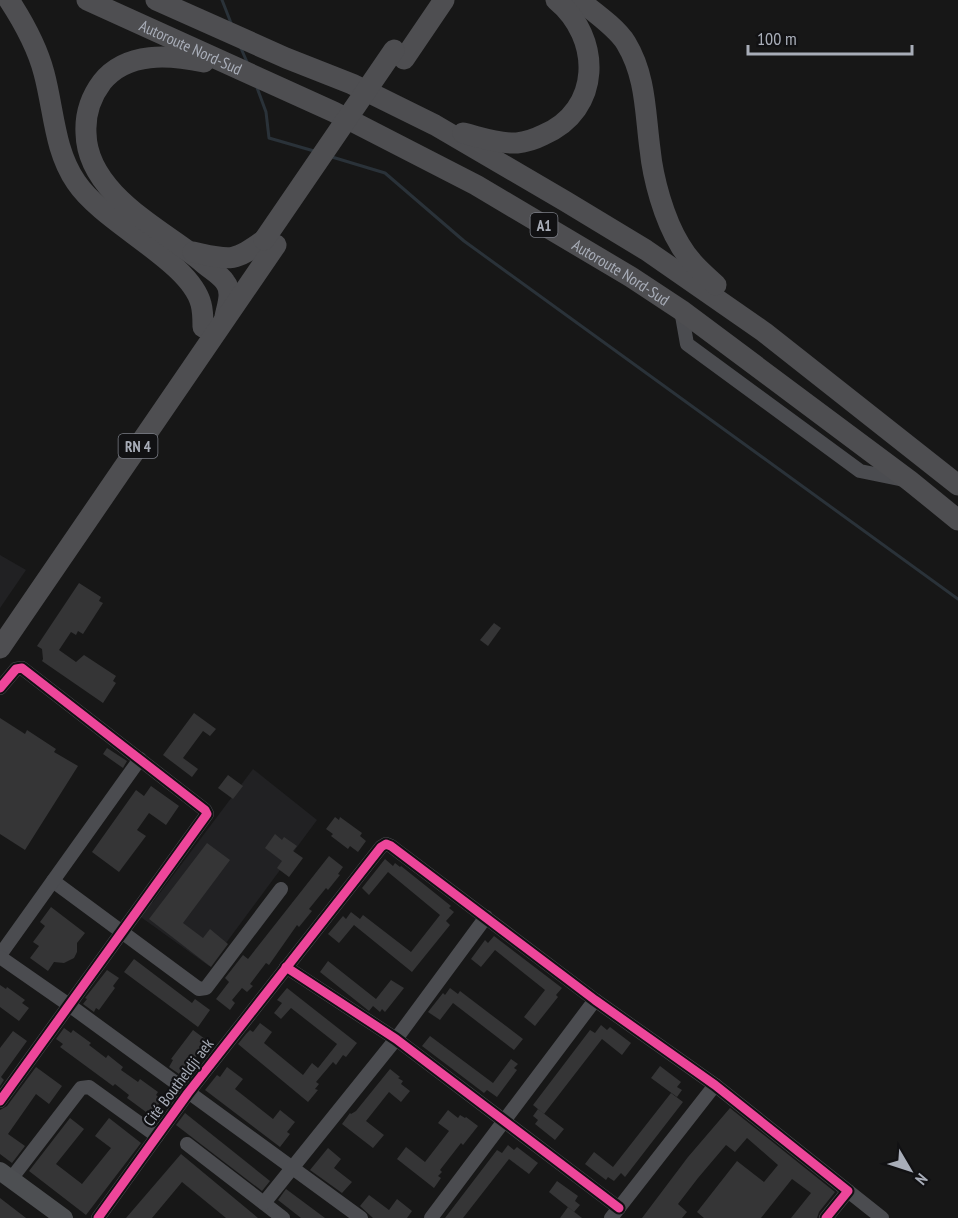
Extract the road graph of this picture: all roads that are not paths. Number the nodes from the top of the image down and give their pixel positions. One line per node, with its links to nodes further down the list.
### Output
1 (9, 0): 15 (highway)
2 (87, 0): 11 (highway, Autoroute Nord-Sud / A1)
3 (156, 0): 12 (highway, Autoroute Nord-Sud / A1)
4 (428, 0): 10 (highway, RN 4)
5 (444, 0): 10 (highway, RN 4)
6 (556, 0): 12 (highway)
7 (579, 0): 9 (highway)
8 (594, 0): 9 (highway)
9 (625, 41): 18 (highway)
10 (399, 55): 13 (highway, RN 4)
11 (235, 68): 14 (highway); 20 (highway, Autoroute Nord-Sud / A1)
12 (435, 125): 18 (highway, Autoroute Nord-Sud / A1)
13 (270, 243): 14 (highway); 16 (highway, RN 4)
14 (187, 250): 16 (highway)
15 (178, 270): 16 (highway); 17 (highway)
16 (239, 289): 17 (highway, RN 4); 22 (highway, RN 4)
17 (203, 327): 21 (highway, RN 4)
18 (764, 332): 19 (highway, Autoroute Nord-Sud / A1)
19 (958, 485)
20 (958, 520)
21 (0, 627)
22 (0, 648)
23 (0, 688): 24 (street)
24 (140, 759): 25 (street); 28 (street)
25 (53, 881): 28 (street); 29 (street)
26 (281, 889): 28 (street)
27 (486, 917): 30 (street, Cité Boutheldji aek); 31 (street); 33 (street)
28 (122, 933): 32 (street)
29 (0, 956): 32 (street)
30 (286, 967): 33 (street); 35 (street, Cité Boutheldji aek)
31 (595, 1000): 34 (street); 37 (street)
32 (69, 1005): 35 (street); 36 (street)
33 (396, 1038): 37 (street); 40 (street)
34 (715, 1085): 42 (street); 44 (street)
35 (188, 1093): 38 (street, Cité Boutheldji aek); 40 (street)
36 (0, 1101)
37 (504, 1120): 44 (street); 49 (street)
38 (157, 1136): 41 (street); 46 (street, Cité Boutheldji aek)
39 (187, 1144): 43 (street)
40 (293, 1168): 43 (street); 48 (street)
41 (6, 1175): 45 (main road)
42 (848, 1191): 50 (street); 51 (street)
43 (264, 1203): 47 (street)
44 (609, 1213)
45 (64, 1218)
46 (98, 1218)
47 (283, 1218)
48 (362, 1218)
49 (431, 1218)
50 (826, 1218)
51 (882, 1218)

